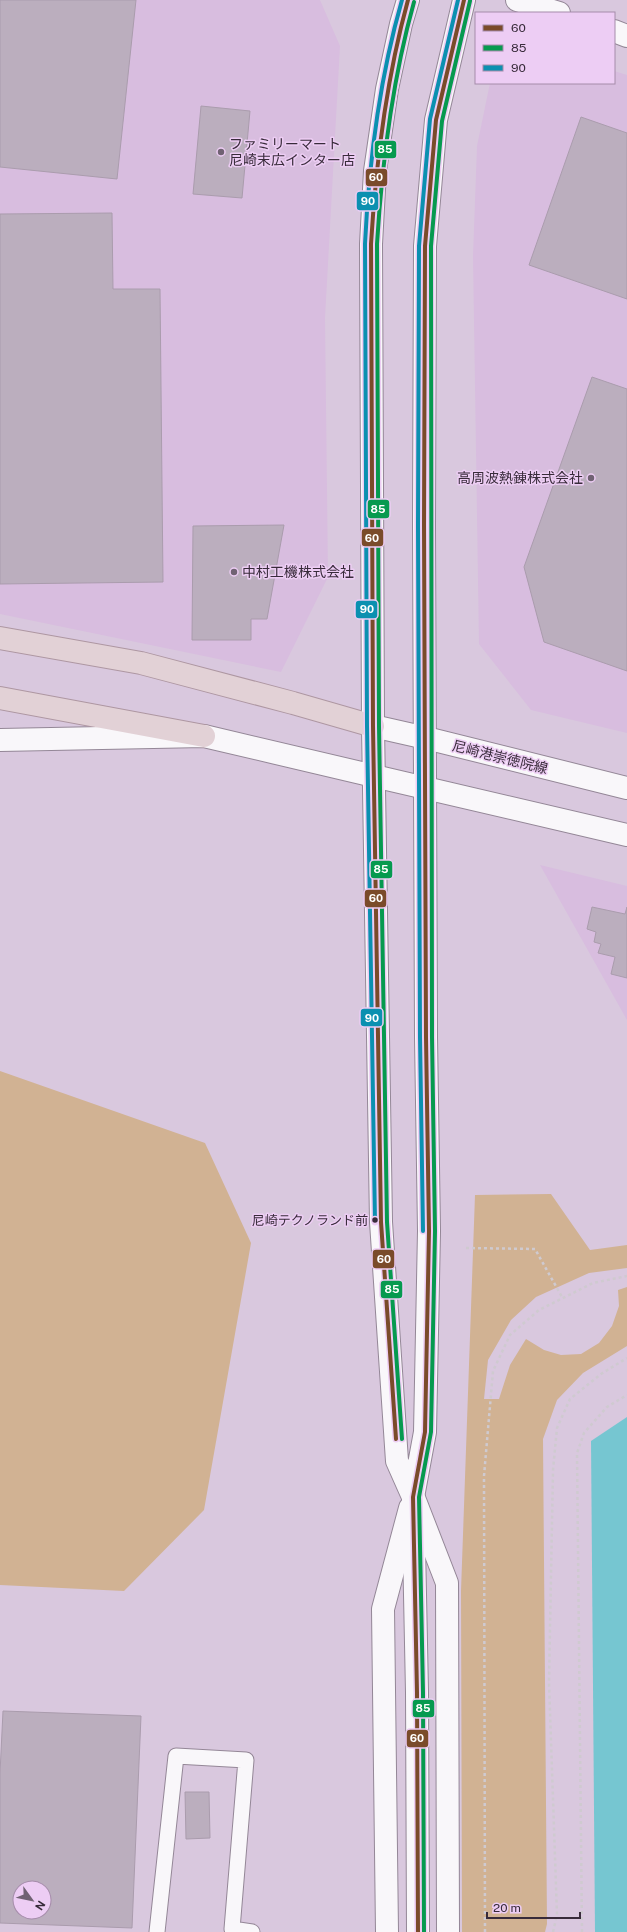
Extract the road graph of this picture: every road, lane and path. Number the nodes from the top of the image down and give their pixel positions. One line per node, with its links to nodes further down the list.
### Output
1 (408, 0): 9 (street)
2 (464, 0): 11 (street)
3 (517, 0): 4 (street)
4 (556, 12)
5 (615, 31): 6 (street)
6 (627, 36)
7 (0, 638): 9 (highway)
8 (0, 698): 10 (highway)
9 (372, 726): 11 (street, 尼崎港崇徳院線); 13 (street)
10 (204, 736): 12 (street); 13 (street)
11 (426, 738): 14 (street); 15 (street, 尼崎港崇徳院線)
12 (0, 740)
13 (374, 776): 14 (street); 22 (street)
14 (425, 788): 16 (street); 22 (street)
15 (627, 788)
16 (627, 835)
17 (466, 1248): 19 (path)
18 (627, 1276): 19 (path)
19 (562, 1297): 28 (path)
20 (627, 1358): 29 (path)
21 (627, 1395): 30 (path)
22 (413, 1497): 25 (street); 26 (street); 27 (street)
23 (157, 1932): 24 (lane)
24 (252, 1932)
25 (387, 1932)
26 (418, 1932)
27 (448, 1932)
28 (485, 1932)
29 (553, 1932)
30 (582, 1932)

